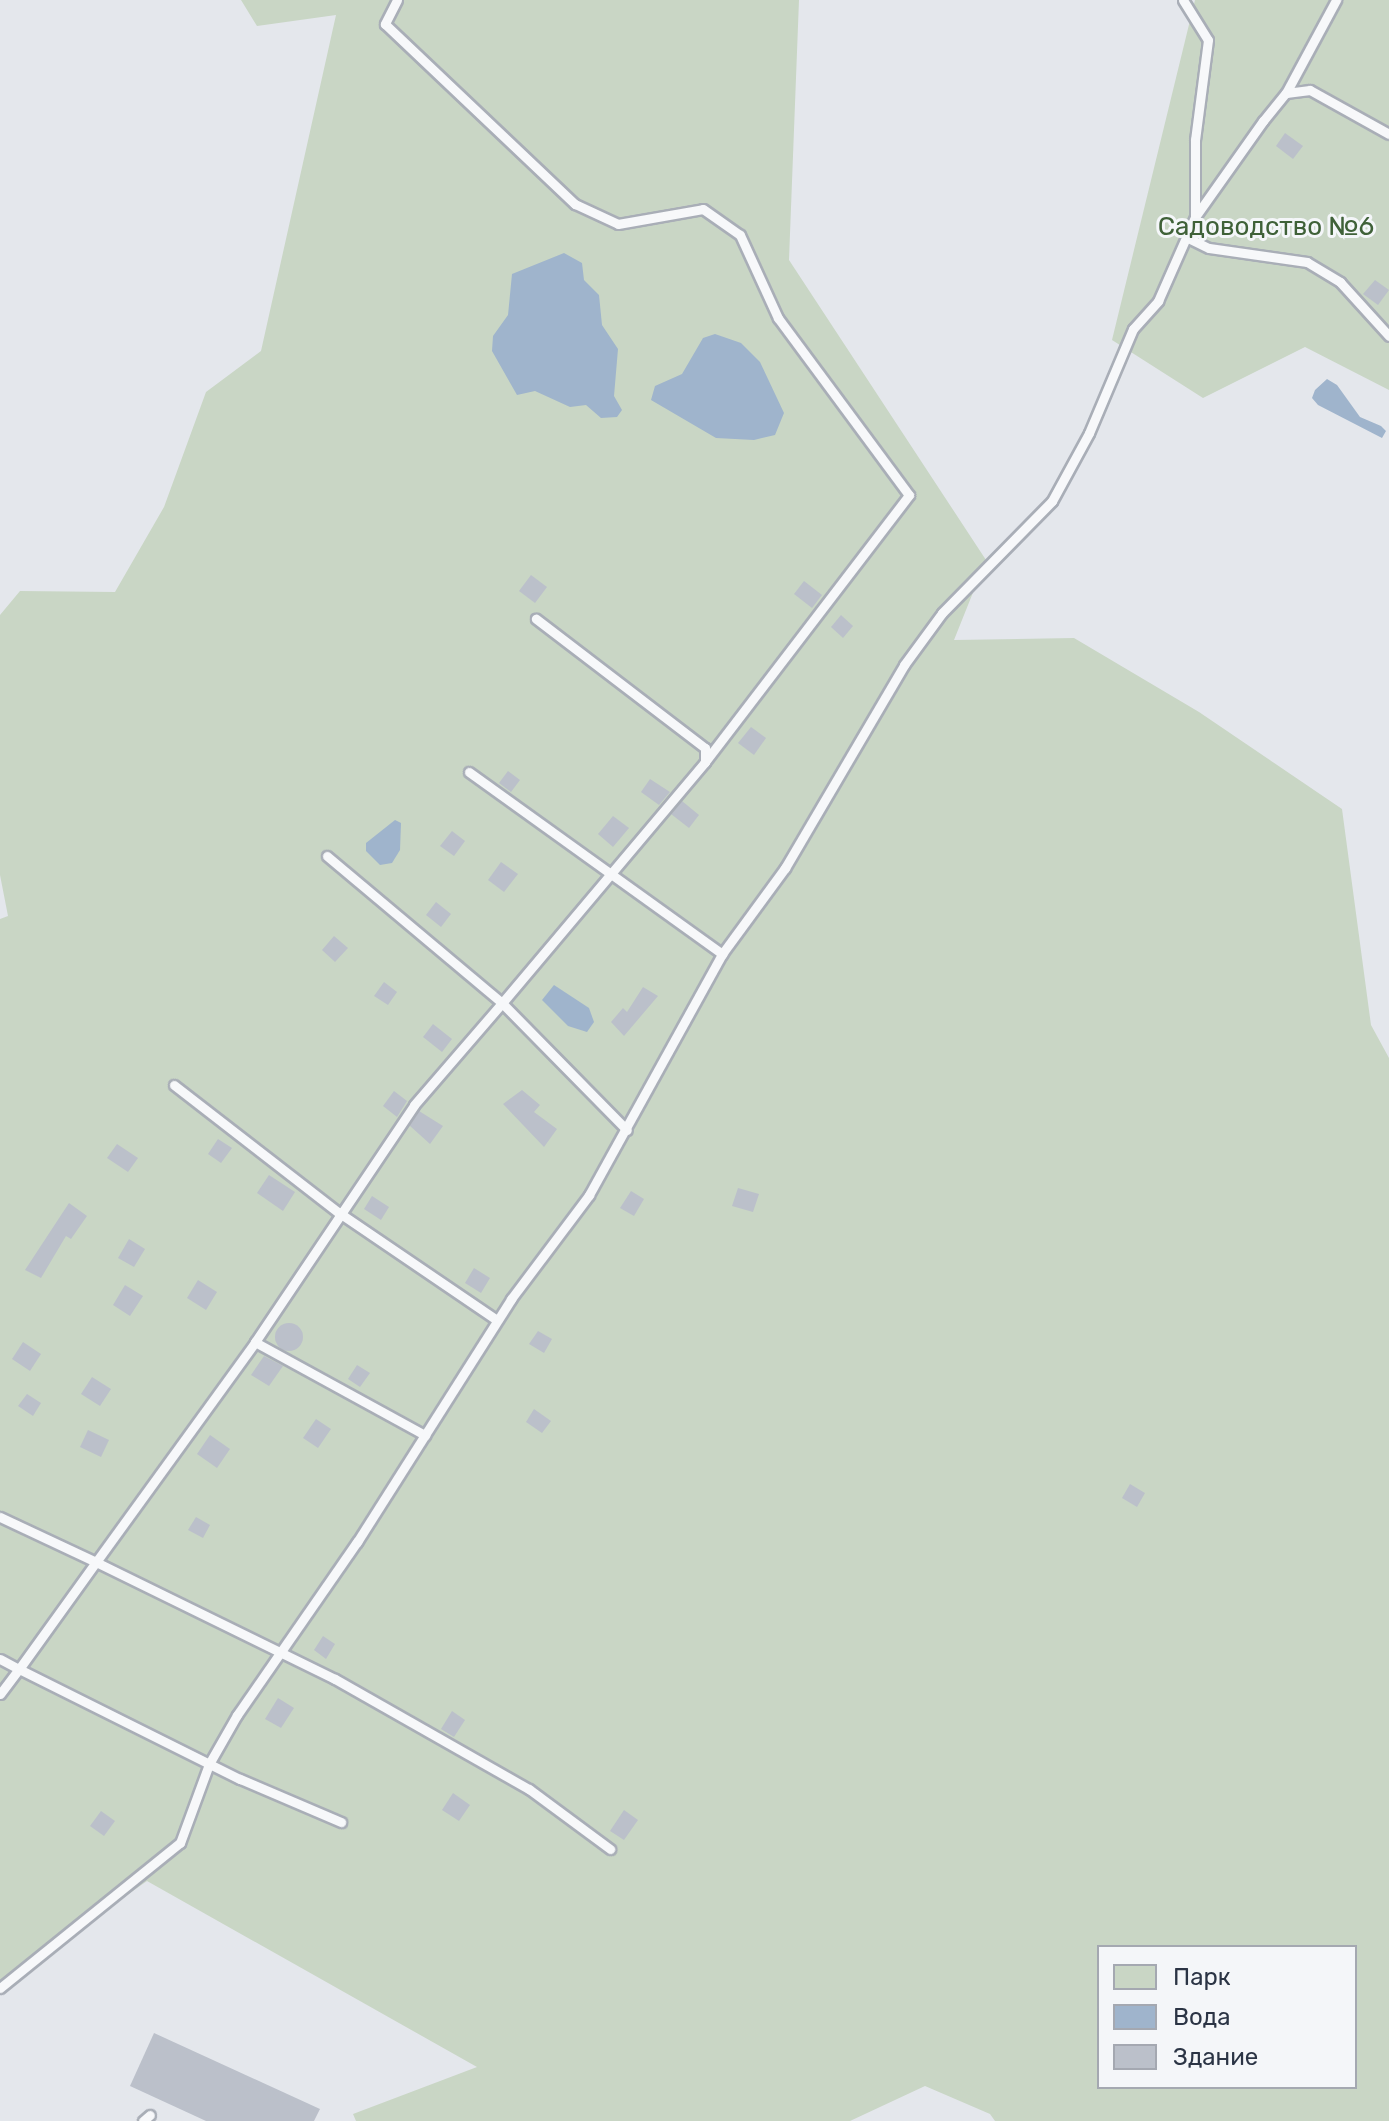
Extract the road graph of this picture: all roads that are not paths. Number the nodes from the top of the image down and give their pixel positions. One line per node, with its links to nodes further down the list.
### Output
1 (397, 0): 10 (lane)
2 (1183, 0): 6 (lane)
3 (1336, 0): 4 (lane)
4 (1286, 93): 5 (lane); 6 (lane)
5 (1389, 134)
6 (1195, 217): 7 (lane)
7 (1186, 237): 8 (lane); 14 (lane)
8 (1389, 336)
9 (536, 619): 10 (lane)
10 (705, 762): 13 (lane)
11 (469, 772): 13 (lane)
12 (327, 856): 15 (lane)
13 (609, 877): 14 (lane); 15 (lane)
14 (722, 954): 17 (lane)
15 (502, 1003): 17 (lane); 18 (lane)
16 (174, 1085): 18 (lane)
17 (627, 1130): 19 (lane)
18 (338, 1212): 19 (lane); 20 (lane)
19 (497, 1320): 21 (lane)
20 (255, 1342): 21 (lane); 23 (lane)
21 (425, 1435): 24 (lane)
22 (0, 1517): 23 (lane)
23 (96, 1562): 24 (lane); 26 (lane)
24 (279, 1652): 28 (lane); 30 (lane)
25 (0, 1659): 26 (lane)
26 (19, 1669): 27 (lane); 28 (lane)
27 (0, 1694)
28 (209, 1764): 29 (lane); 31 (lane)
29 (341, 1822)
30 (610, 1849)
31 (0, 1988)

